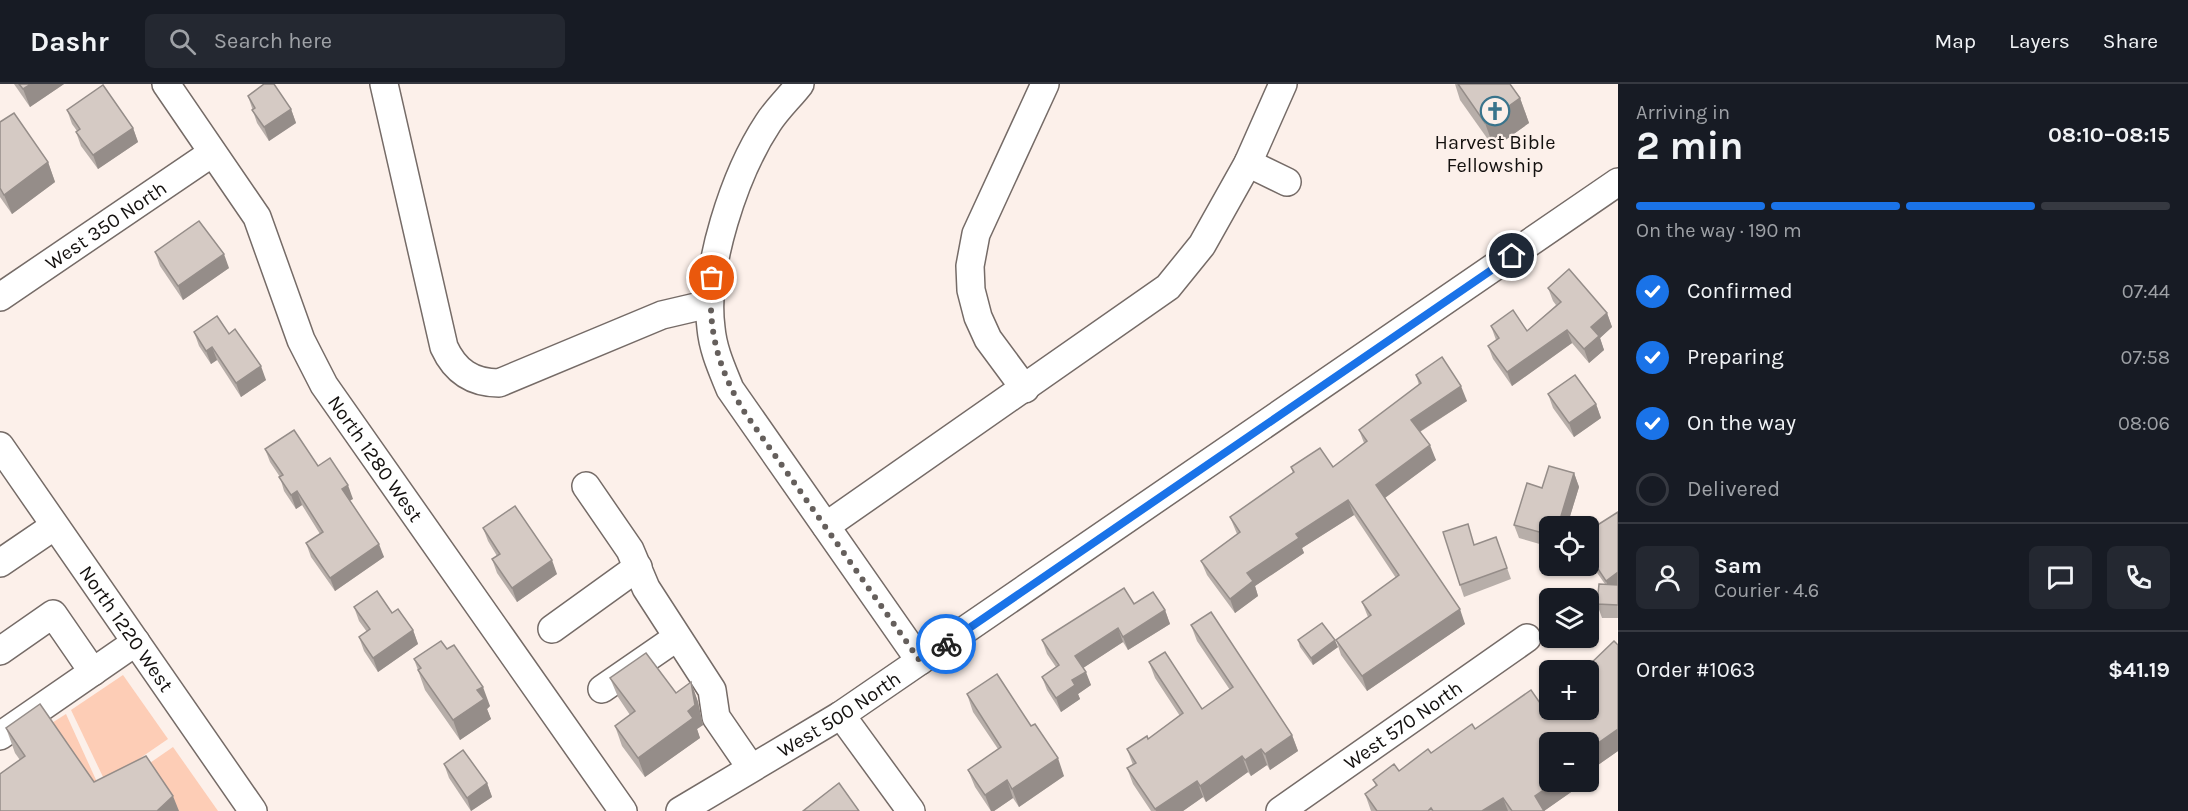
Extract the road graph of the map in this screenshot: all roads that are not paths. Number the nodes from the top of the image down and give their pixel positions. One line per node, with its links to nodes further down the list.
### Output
1 (166, 84): 6 (street, North 1280 West)
2 (384, 84): 11 (street)
3 (800, 84): 11 (street)
4 (1045, 84): 12 (street)
5 (1283, 84): 7 (street)
6 (212, 153): 10 (street, West 350 North); 31 (street, North 1280 West)
7 (1248, 163): 8 (street); 12 (street)
8 (1287, 183)
9 (1618, 183): 24 (street, West 500 North)
10 (0, 297)
11 (709, 304): 15 (street)
12 (1025, 389): 15 (street)
13 (0, 446): 16 (street, North 1220 West)
14 (586, 486): 18 (street)
15 (826, 525): 24 (street)
16 (53, 527): 17 (street); 22 (street, North 1220 West)
17 (0, 563)
18 (638, 567): 19 (street); 20 (street)
19 (552, 629)
20 (676, 638): 26 (street); 29 (street)
21 (1527, 638): 34 (street, West 570 North)
22 (136, 642): 25 (street); 30 (street, North 1220 West)
23 (0, 651): 25 (street)
24 (920, 661): 27 (street, West 500 North)
25 (93, 672): 28 (street)
26 (602, 689)
27 (841, 715): 29 (street, West 500 North); 33 (street)
28 (0, 736)
29 (751, 768): 32 (street, West 500 North)
30 (253, 811)
31 (623, 811)
32 (680, 811)
33 (911, 811)
34 (1280, 811)

